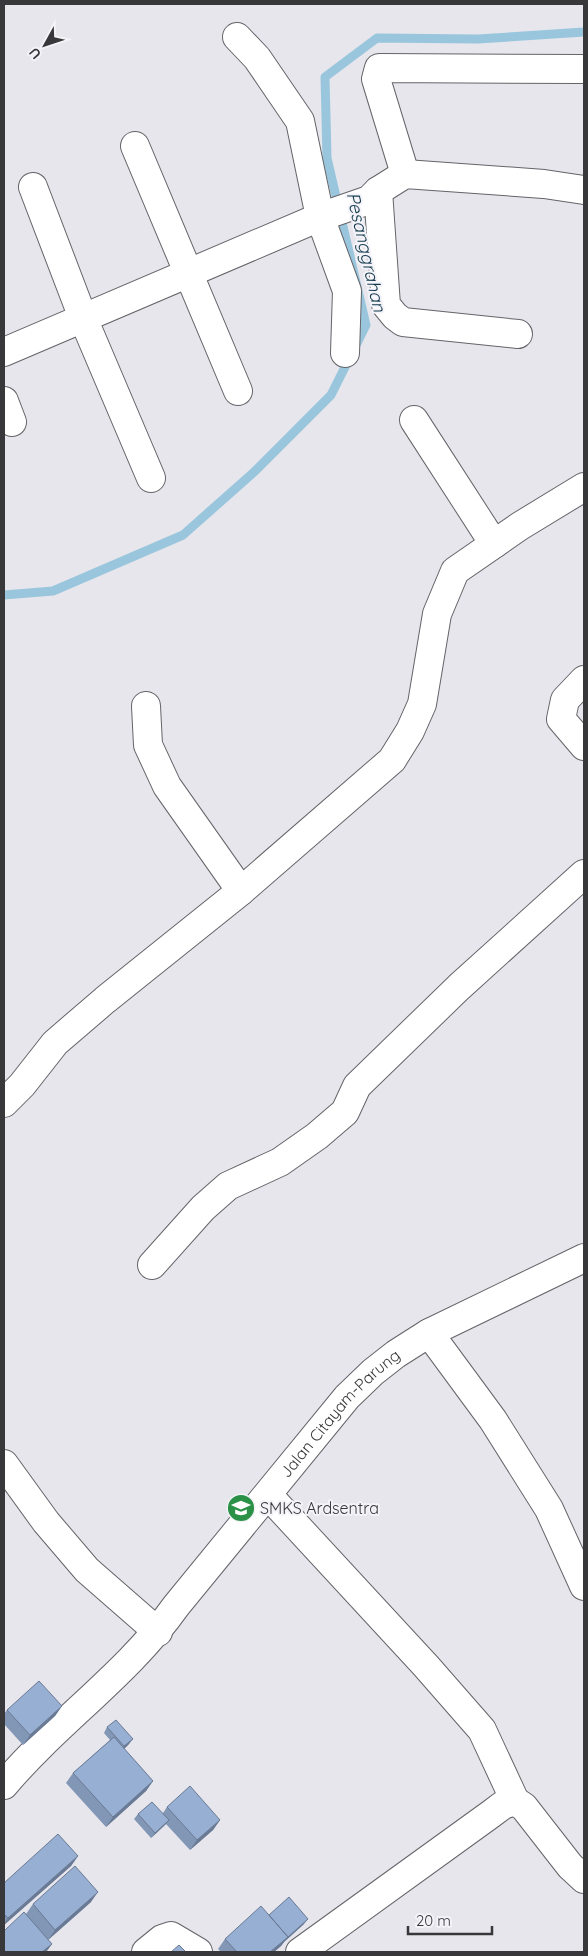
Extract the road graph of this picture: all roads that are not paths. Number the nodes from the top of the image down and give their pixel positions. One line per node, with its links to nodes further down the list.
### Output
1 (237, 37): 8 (street)
2 (584, 70): 4 (street)
3 (135, 146): 9 (street)
4 (404, 174): 6 (street); 7 (street)
5 (33, 187): 10 (street)
6 (584, 190)
7 (373, 195): 8 (street); 11 (street)
8 (329, 214): 9 (street); 13 (street)
9 (187, 273): 10 (street); 14 (street)
10 (83, 318): 12 (street); 16 (street)
11 (518, 334)
12 (4, 352)
13 (345, 353)
14 (238, 391)
15 (414, 420): 18 (street)
16 (151, 478)
17 (584, 487): 18 (street)
18 (494, 544): 23 (street)
19 (584, 680): 21 (street)
20 (146, 706): 23 (street)
21 (584, 746)
22 (584, 874): 26 (street)
23 (241, 891): 24 (street)
24 (4, 1103)
25 (584, 1258): 27 (street, Jalan Citayam-Parung)
26 (152, 1265)
27 (429, 1333): 29 (street, Jalan Citayam-Parung); 30 (street)
28 (4, 1464): 31 (street)
29 (268, 1495): 31 (street, Jalan Citayam-Parung); 33 (street)
30 (584, 1586)
31 (158, 1632): 32 (street, Jalan Citayam-Parung)
32 (4, 1785)
33 (515, 1801): 34 (street); 37 (street)
34 (584, 1879)
35 (146, 1952): 36 (street)
36 (198, 1952)
37 (300, 1952)

